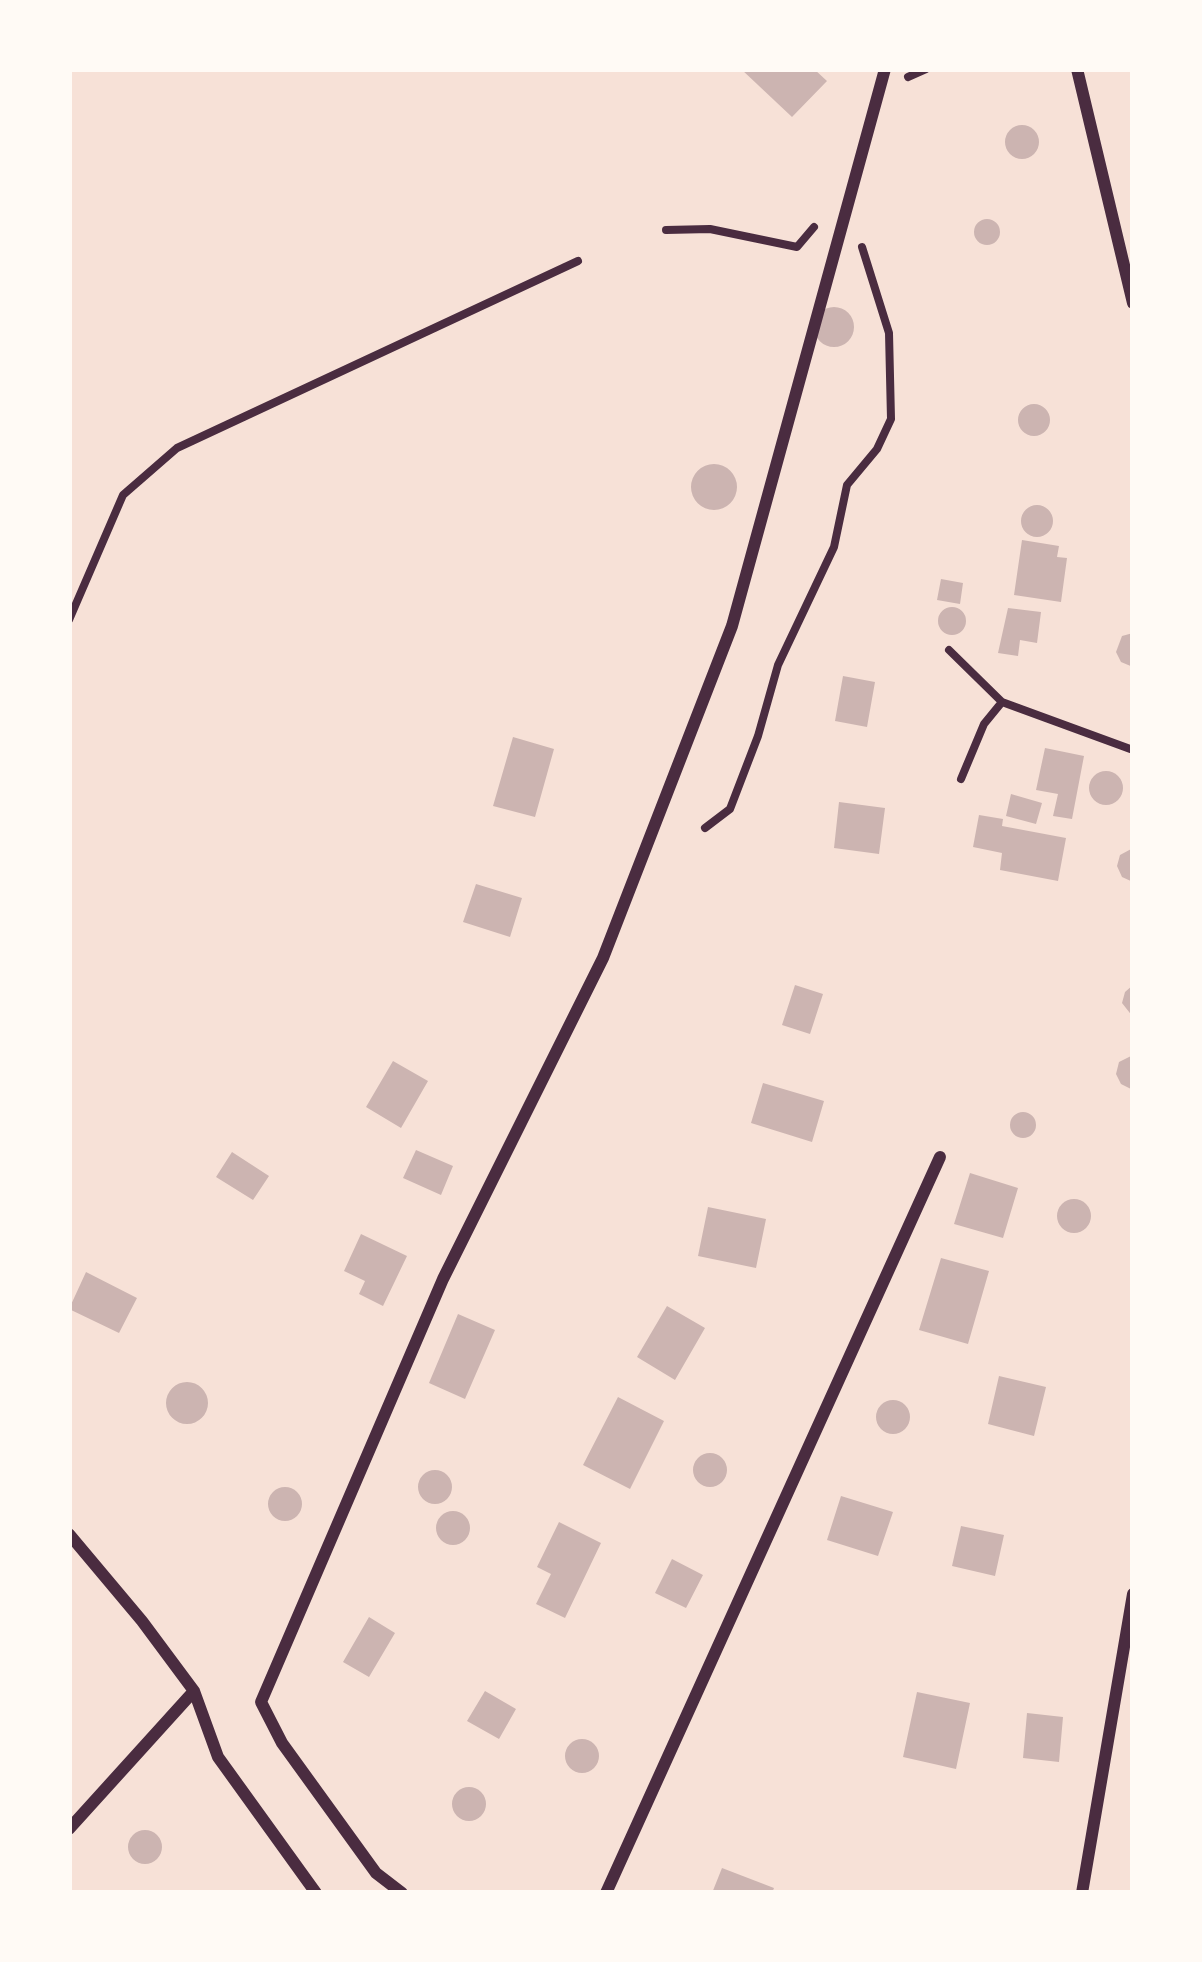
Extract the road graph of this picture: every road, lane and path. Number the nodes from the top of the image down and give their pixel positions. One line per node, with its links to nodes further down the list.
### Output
1 (885, 69): 3 (street)
2 (1077, 69): 7 (street)
3 (854, 180): 5 (path); 20 (street)
4 (859, 229): 13 (path)
5 (666, 230)
6 (578, 261): 8 (path)
7 (1133, 303)
8 (69, 620)
9 (949, 650): 10 (path)
10 (1002, 702): 11 (path); 12 (path)
11 (1133, 750)
12 (961, 778)
13 (705, 828)
14 (940, 1157): 21 (street)
15 (69, 1534): 17 (street)
16 (1133, 1594): 22 (street)
17 (194, 1691): 18 (street); 19 (street)
18 (69, 1829)
19 (316, 1893)
20 (402, 1893)
21 (606, 1893)
22 (1082, 1893)

